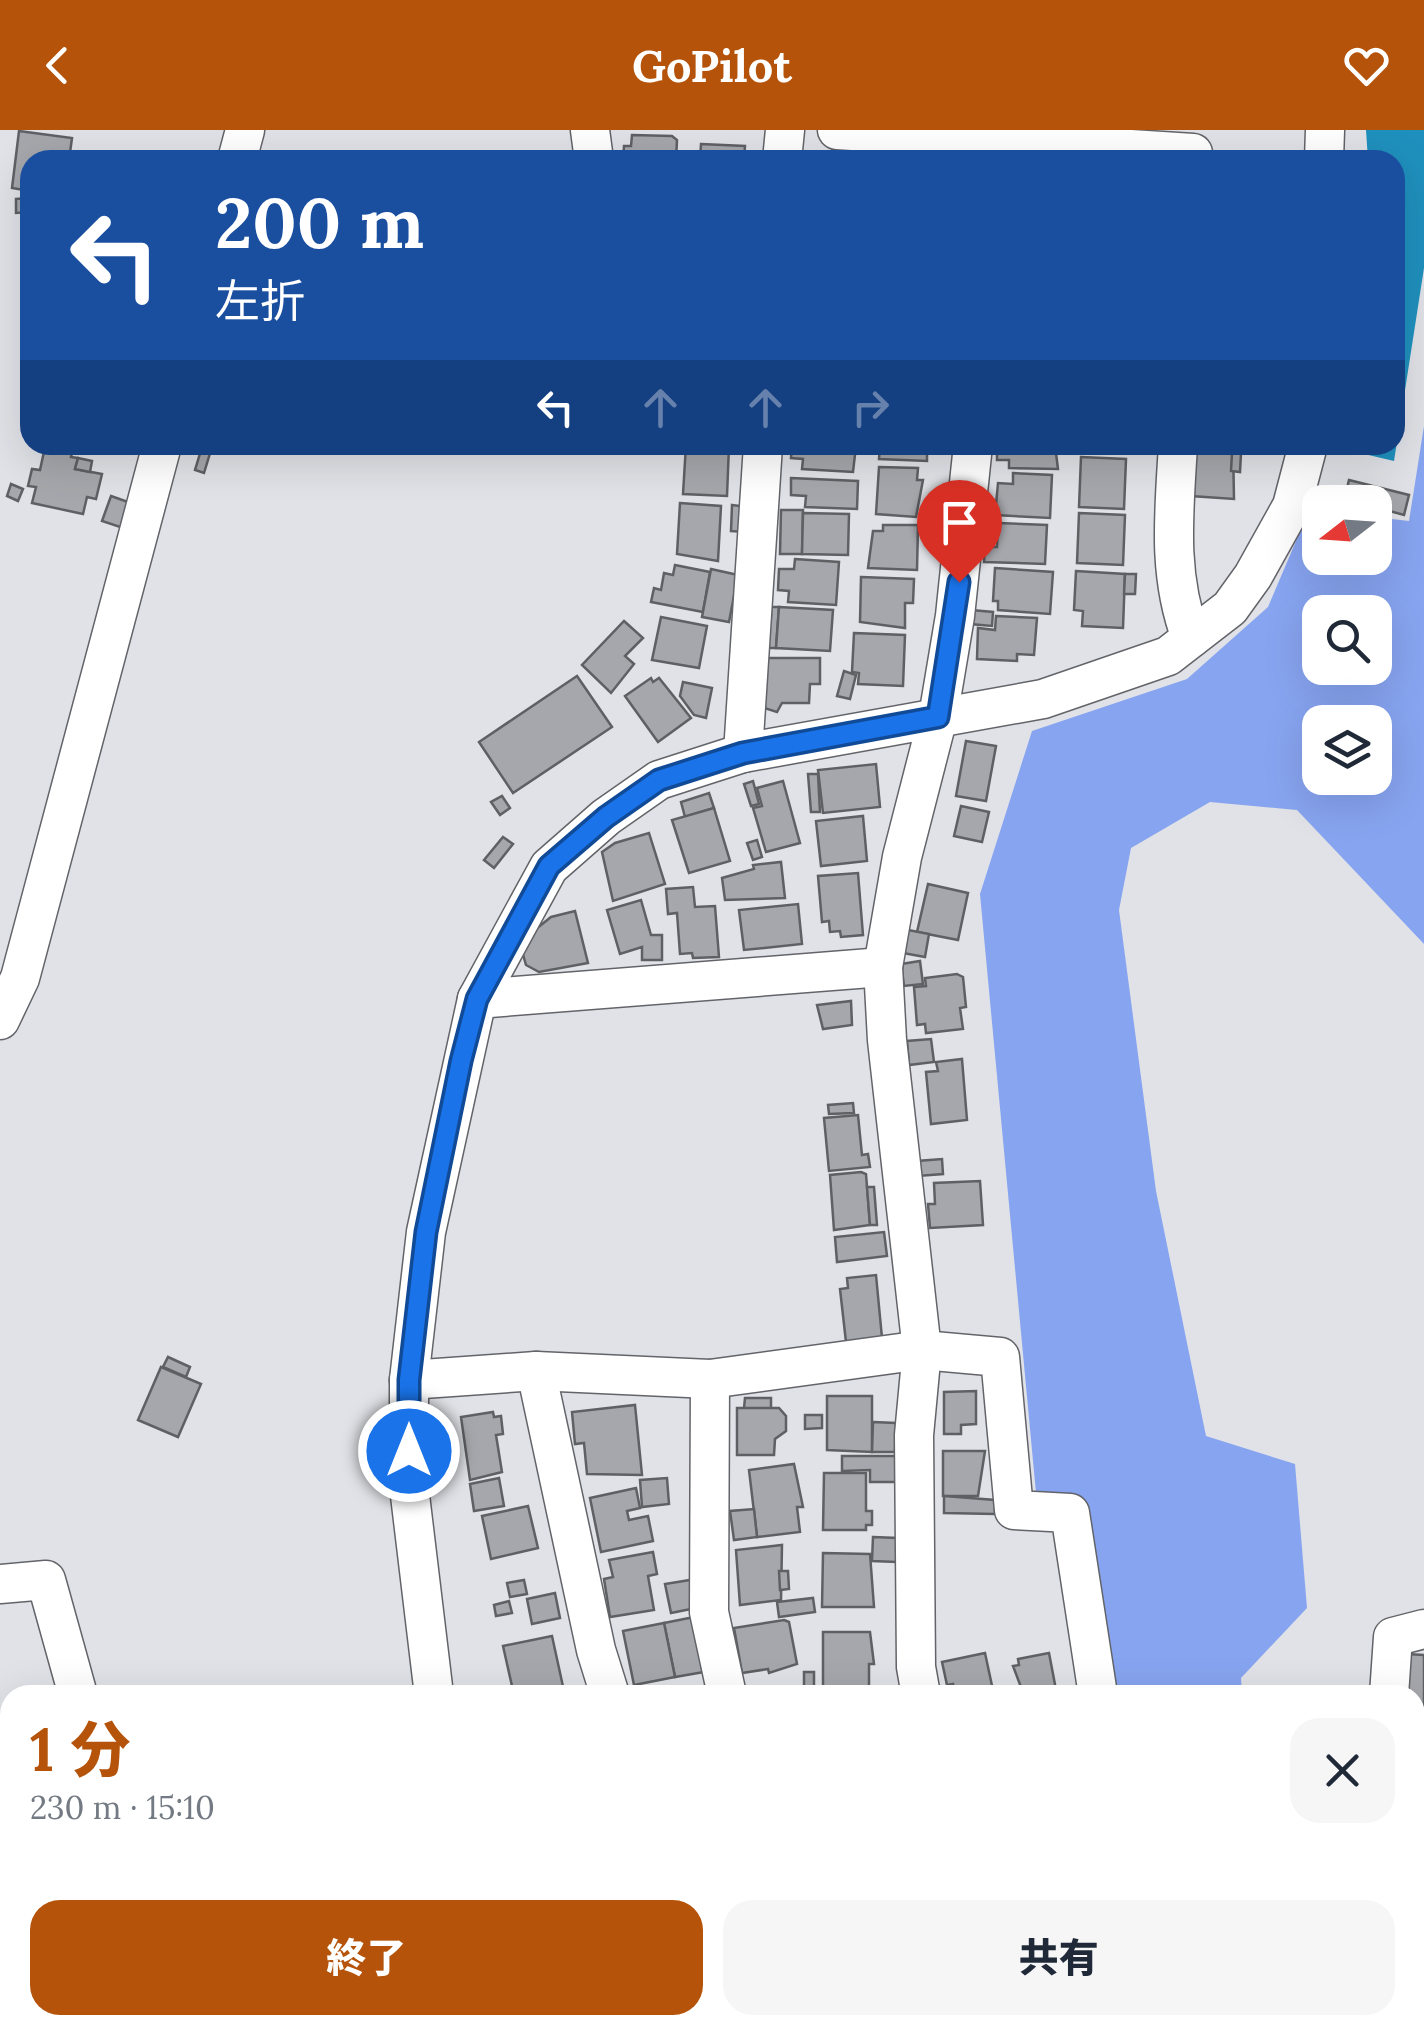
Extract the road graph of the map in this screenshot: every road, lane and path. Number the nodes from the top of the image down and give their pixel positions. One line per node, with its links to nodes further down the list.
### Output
1 (838, 130): 2 (street)
2 (987, 144): 3 (street)
3 (1193, 148)
4 (159, 455): 13 (street)
5 (762, 455): 11 (street)
6 (972, 455): 10 (street)
7 (1177, 455): 9 (street)
8 (1305, 455): 9 (street)
9 (1191, 638): 10 (street)
10 (938, 717): 11 (street); 12 (street)
11 (743, 753): 14 (street)
12 (883, 967): 14 (street); 16 (street)
13 (10, 973): 15 (street)
14 (477, 999): 19 (street)
15 (0, 1020)
16 (922, 1350): 18 (street); 26 (street); 27 (street)
17 (536, 1371): 18 (street); 19 (street); 24 (street)
18 (710, 1379): 25 (street)
19 (409, 1380): 23 (street)
20 (0, 1584): 22 (street)
21 (1424, 1629): 28 (street)
22 (75, 1685)
23 (433, 1685)
24 (607, 1685)
25 (725, 1685)
26 (919, 1685)
27 (1096, 1685)
28 (1390, 1685)

